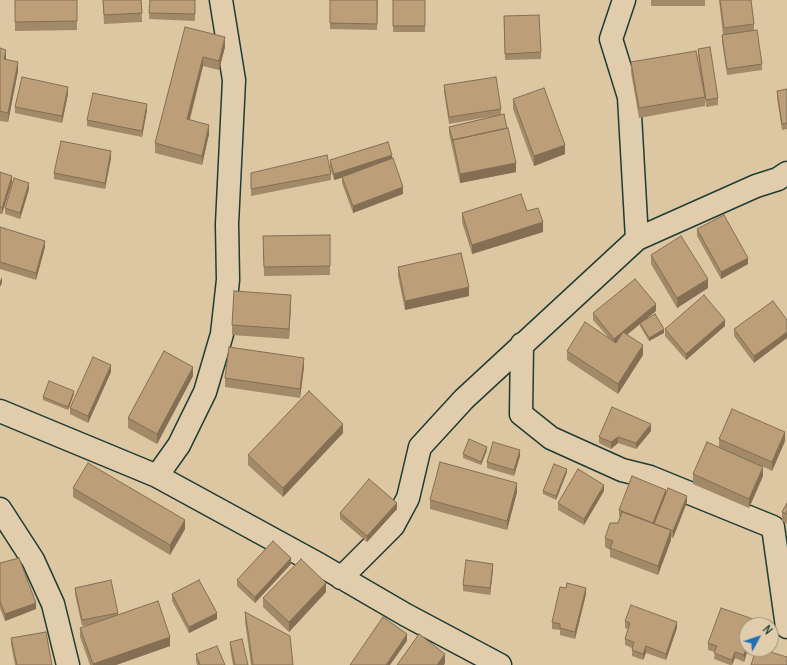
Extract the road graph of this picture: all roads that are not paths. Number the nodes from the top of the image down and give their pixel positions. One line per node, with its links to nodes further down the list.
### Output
1 (221, 0): 7 (street)
2 (624, 0): 4 (street)
3 (787, 173): 4 (street)
4 (637, 239): 5 (street)
5 (522, 344): 9 (street); 10 (street)
6 (0, 410): 7 (street)
7 (157, 476): 9 (street)
8 (0, 509): 11 (street)
9 (342, 578): 12 (street)
10 (787, 627)
11 (68, 665)
12 (500, 665)

